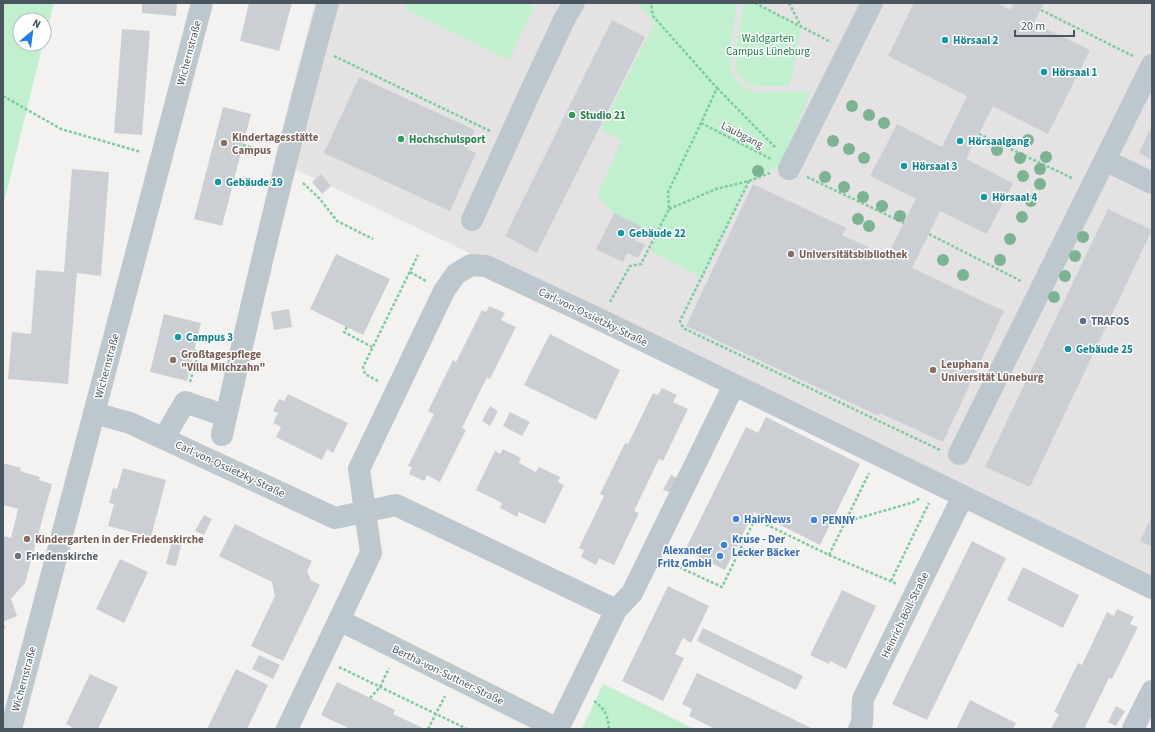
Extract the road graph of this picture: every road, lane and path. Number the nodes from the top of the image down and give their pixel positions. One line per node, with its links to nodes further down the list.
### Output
1 (202, 3): 19 (street, Wichernstraße)
2 (328, 3): 10 (street)
3 (574, 3): 17 (street)
4 (650, 3): 13 (path)
5 (755, 3): 9 (path)
6 (789, 3): 9 (path)
7 (872, 3): 11 (street)
8 (1041, 10): 12 (path)
9 (801, 27): 11 (path)
10 (316, 48): 17 (path); 20 (street)
11 (848, 52): 22 (street)
12 (1152, 65): 21 (street)
13 (717, 88): 15 (path); 22 (path)
14 (3, 96): 19 (path)
15 (701, 123): 22 (path, Laubgang); 26 (path)
16 (979, 134): 25 (path)
17 (508, 139): 27 (street)
18 (243, 145): 20 (path)
19 (161, 157): 42 (street, Wichernstraße)
20 (287, 157): 30 (path); 38 (street)
21 (1105, 160): 24 (street); 25 (street)
22 (786, 163): 23 (path); 28 (path)
23 (749, 181): 26 (path); 44 (path)
24 (1152, 184)
25 (1091, 187): 32 (street)
26 (669, 209): 33 (path)
27 (472, 220)
28 (904, 223)
29 (929, 234): 32 (path)
30 (373, 239)
31 (418, 255): 35 (path)
32 (1040, 291): 44 (street)
33 (601, 320): 39 (street, Carl-von-Ossietzky-Straße); 40 (street, Carl-von-Ossietzky-Straße)
34 (347, 327): 35 (path)
35 (372, 347): 40 (path)
36 (194, 351): 37 (path)
37 (199, 352): 38 (path); 41 (path)
38 (237, 362): 41 (street)
39 (734, 386): 45 (street); 50 (street)
40 (396, 390): 48 (street, Carl-von-Ossietzky-Straße)
41 (185, 402): 43 (street)
42 (94, 413): 43 (street, Carl-von-Ossietzky-Straße); 66 (street, Wichernstraße)
43 (164, 438): 48 (street, Carl-von-Ossietzky-Straße)
44 (960, 451)
45 (878, 455): 46 (street); 49 (path)
46 (938, 484): 47 (street); 49 (path); 52 (path)
47 (963, 496): 53 (street); 54 (street, Heinrich-Böll-Straße)
48 (365, 511): 55 (street, Carl-von-Ossietzky-Straße); 56 (street)
49 (845, 522): 51 (path)
50 (651, 554): 51 (path); 55 (street)
51 (829, 555): 52 (path)
52 (891, 581): 54 (path)
53 (1152, 588)
54 (915, 593): 65 (street, Heinrich-Böll-Straße)
55 (616, 610): 60 (street)
56 (339, 620): 57 (street, Bertha-von-Suttner-Straße); 58 (street)
57 (398, 649): 59 (street, Bertha-von-Suttner-Straße); 61 (path)
58 (321, 659): 61 (path); 67 (street)
59 (454, 678): 64 (path); 70 (street, Bertha-von-Suttner-Straße)
60 (581, 683): 70 (street, Bertha-von-Suttner-Straße); 71 (path)
61 (380, 687): 63 (path); 64 (path)
62 (1152, 691): 72 (street)
63 (370, 698)
64 (435, 714): 68 (path); 69 (path)
65 (865, 727)
66 (11, 729)
67 (287, 729)
68 (428, 729)
69 (467, 729)
70 (558, 729)
71 (609, 729)
72 (1132, 729)

